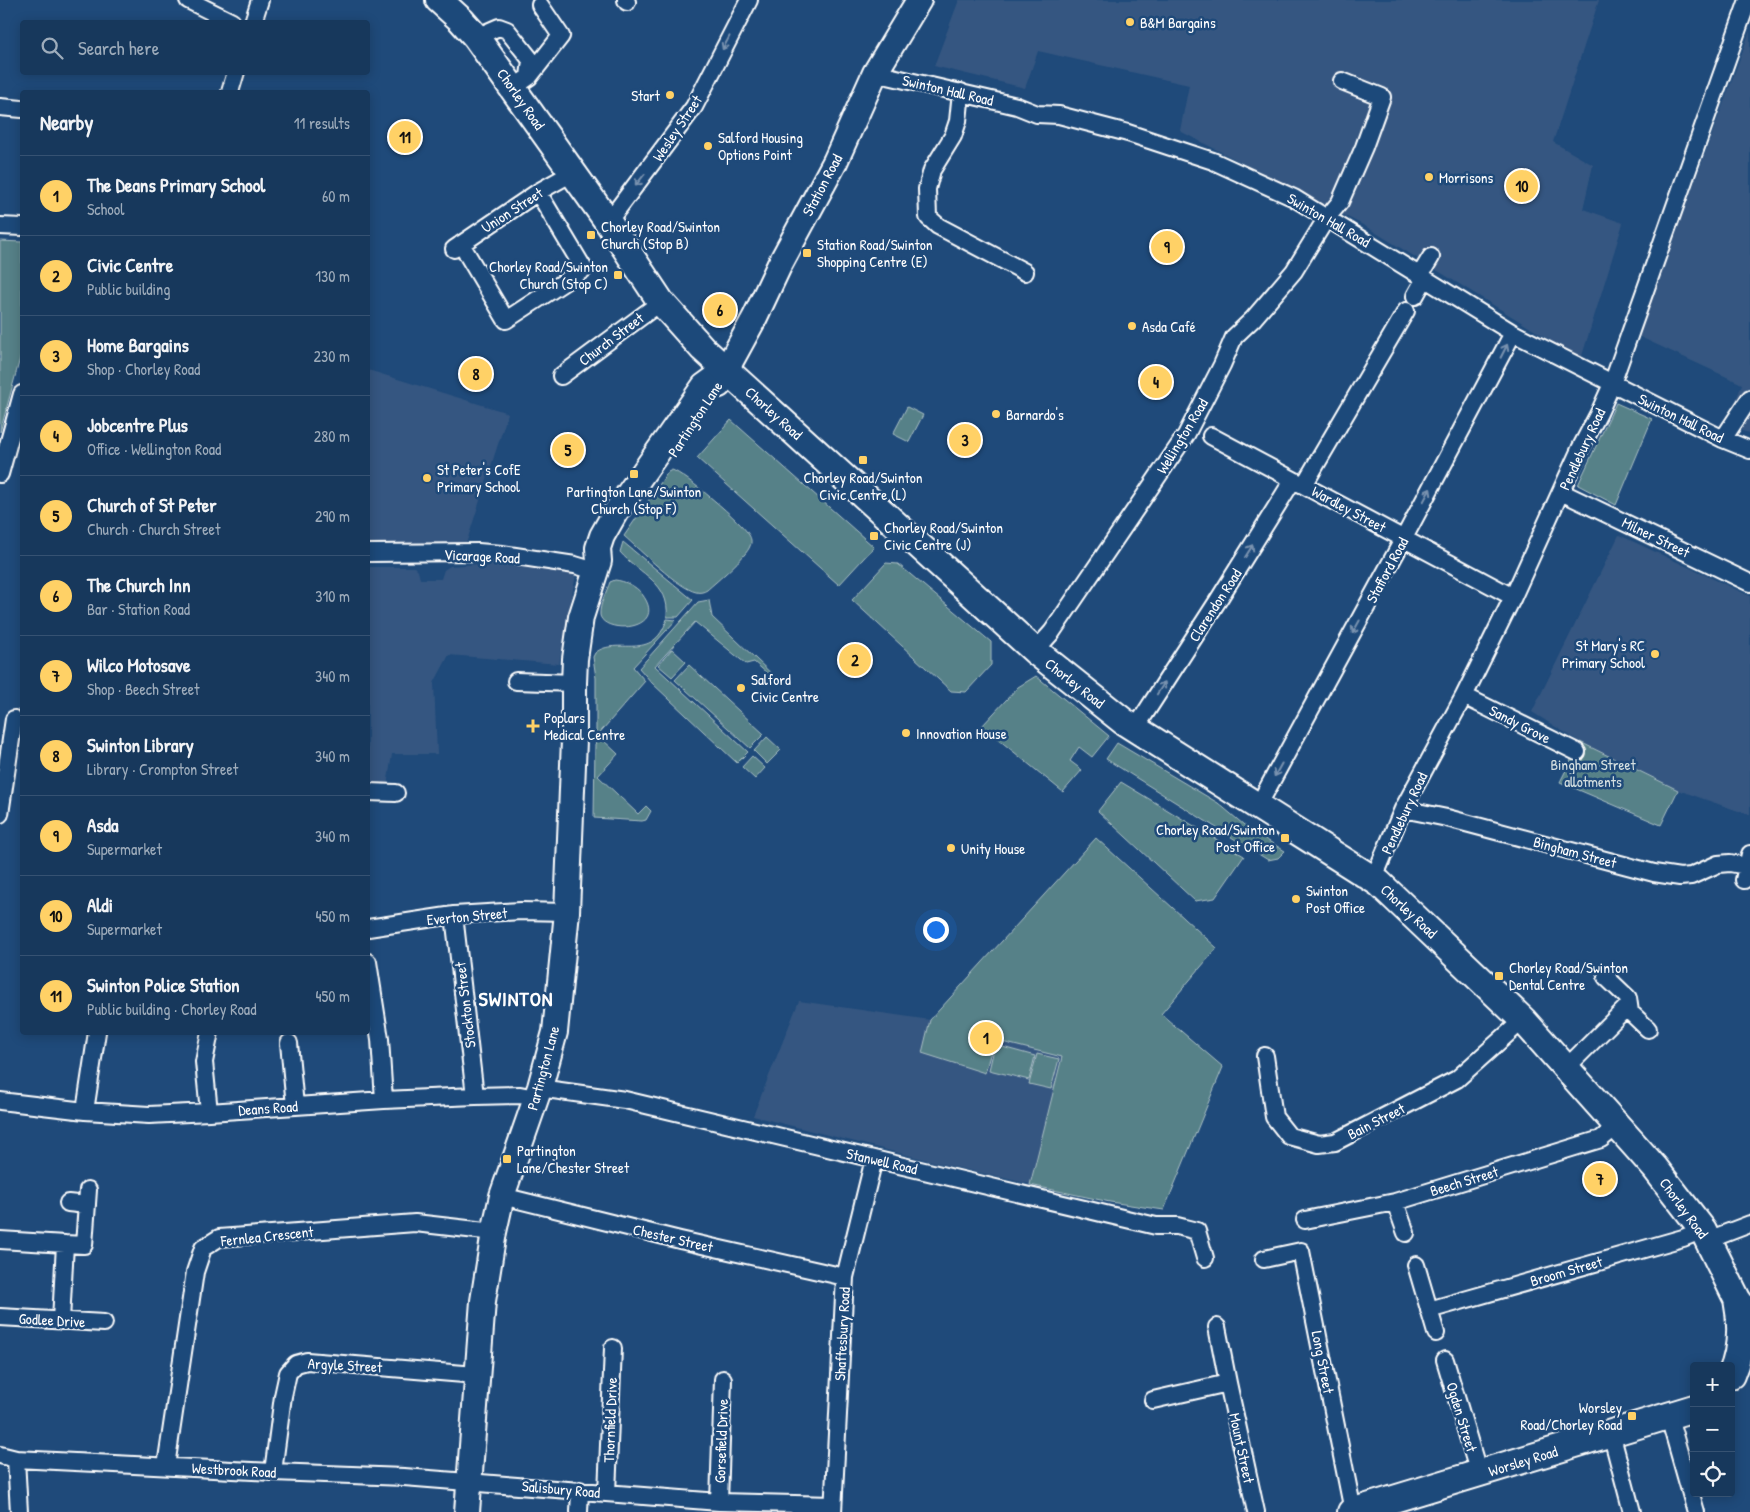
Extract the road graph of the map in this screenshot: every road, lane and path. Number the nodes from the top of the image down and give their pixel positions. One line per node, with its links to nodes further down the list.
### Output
1 (188, 0): 8 (street)
2 (260, 0): 9 (street)
3 (440, 0): 13 (main road, Chorley Road)
4 (750, 0): 21 (street, Wesley Street, one-way to 21)
5 (919, 0): 10 (main road, Station Road)
6 (1742, 2): 33 (street, Pendlebury Road)
7 (540, 5): 13 (street)
8 (228, 20)
9 (254, 20)
10 (874, 74): 15 (street, Swinton Hall Road); 31 (main road, Station Road)
11 (235, 75): 14 (street)
12 (1342, 81): 20 (street, Wellington Road)
13 (521, 82): 18 (main road, Chorley Road)
14 (231, 90)
15 (961, 92): 20 (street, Swinton Hall Road); 25 (street)
16 (0, 107): 17 (street)
17 (20, 108)
18 (572, 173): 19 (street, Union Street); 21 (main road, Chorley Road)
19 (538, 192): 19 (street, Union Street)
20 (1326, 219): 26 (street, Swinton Hall Road); 47 (street, Wellington Road)
21 (608, 222): 28 (main road, Chorley Road)
22 (0, 226): 23 (street)
23 (20, 227)
24 (1431, 257): 26 (street)
25 (1025, 272)
26 (1422, 277): 27 (street); 30 (street, Swinton Hall Road)
27 (1415, 296)
28 (661, 302): 31 (main road, Chorley Road); 32 (street, Church Street)
29 (1406, 311): 40 (street, Clarendon Road)
30 (1513, 333): 33 (street, Swinton Hall Road); 42 (street, Stafford Road, one-way to 30)
31 (726, 370): 44 (main road, Partington Lane); 47 (main road, Chorley Road)
32 (561, 376)
33 (1612, 384): 37 (street, Swinton Hall Road); 41 (street, Pendlebury Road)
34 (1750, 398): 37 (street)
35 (20, 401): 39 (street)
36 (1211, 436): 40 (street, Wardley Street)
37 (1723, 439): 38 (street, Swinton Hall Road)
38 (1750, 450)
39 (0, 474)
40 (1299, 483): 42 (street, Wardley Street); 52 (street, Clarendon Road, one-way to 40)
41 (1561, 492): 45 (street, Milner Street); 46 (street, Pendlebury Road)
42 (1404, 538): 46 (street, Wardley Street); 56 (street, Stafford Road, one-way to 56)
43 (370, 553): 44 (street, Vicarage Road)
44 (597, 566): 49 (main road, Partington Lane)
45 (1750, 583)
46 (1513, 597): 50 (street, Pendlebury Road)
47 (1034, 651): 52 (main road, Chorley Road)
48 (516, 680): 49 (street)
49 (574, 683): 61 (main road, Partington Lane)
50 (1464, 696): 53 (street, Sandy Grove); 57 (street, Pendlebury Road)
51 (12, 719): 58 (street)
52 (1135, 729): 56 (main road, Chorley Road)
53 (1577, 752)
54 (370, 792): 55 (street)
55 (396, 793)
56 (1258, 806): 60 (main road, Chorley Road)
57 (1403, 809): 59 (street, Bingham Street); 60 (street, Pendlebury Road)
58 (0, 814)
59 (1747, 867)
60 (1373, 880): 67 (main road, Chorley Road)
61 (567, 912): 62 (street, Everton Street); 74 (main road, Partington Lane)
62 (454, 915): 63 (street, Everton Street); 75 (street, Stockton Street)
63 (370, 928)
64 (370, 975): 76 (street)
65 (1606, 977): 66 (street)
66 (1628, 1006): 68 (street); 73 (street)
67 (1523, 1020): 72 (street, Bain Street); 73 (main road, Chorley Road)
68 (1648, 1029)
69 (97, 1035): 79 (street)
70 (209, 1035): 80 (street)
71 (289, 1043): 78 (street)
72 (1265, 1056)
73 (1565, 1068): 81 (main road, Chorley Road)
74 (538, 1092): 75 (street, Deans Road); 82 (street, Stanwell Road); 83 (main road, Partington Lane)
75 (475, 1096): 76 (street, Deans Road)
76 (384, 1100): 78 (street, Deans Road)
77 (0, 1101): 79 (street, Deans Road)
78 (295, 1106): 80 (street, Deans Road)
79 (86, 1111): 80 (street, Deans Road)
80 (209, 1112)
81 (1617, 1126): 84 (street, Beech Street); 90 (main road, Chorley Road)
82 (874, 1159): 93 (street, Stanwell Road); 96 (street, Shaftesbury Road)
83 (502, 1196): 88 (main road, Partington Lane); 96 (street, Chester Street)
84 (1395, 1202): 86 (street, Beech Street); 89 (street)
85 (68, 1203): 92 (street)
86 (1305, 1220)
87 (1750, 1224): 90 (street, Broom Street)
88 (494, 1232): 108 (main road, Partington Lane); 117 (street, Fernlea Crescent)
89 (1406, 1233)
90 (1705, 1235): 97 (main road, Chorley Road); 98 (street, Broom Street)
91 (0, 1240): 92 (street)
92 (65, 1244): 100 (street)
93 (1205, 1258)
94 (1264, 1259): 129 (street, Long Street)
95 (1416, 1265): 98 (street)
96 (845, 1277): 124 (street, Shaftesbury Road)
97 (1744, 1308): 106 (main road)
98 (1429, 1310): 103 (street)
99 (0, 1317): 100 (street, Godlee Drive)
100 (61, 1321): 101 (street, Godlee Drive)
101 (104, 1323)
102 (1217, 1327): 110 (street, Mount Street)
103 (1436, 1333)
104 (613, 1348): 122 (street, Thornfield Drive)
105 (1445, 1360): 119 (street, Ogden Street)
106 (1735, 1365)
107 (1750, 1371): 111 (main road)
108 (476, 1375): 118 (street, Argyle Street); 120 (main road, Partington Lane)
109 (724, 1379): 123 (street, Gorsefield Drive)
110 (1228, 1383): 112 (street); 128 (street, Mount Street)
111 (1735, 1384)
112 (1153, 1400)
113 (1690, 1409): 114 (main road, Worsley Road)
114 (1669, 1417): 115 (main road, Worsley Road); 131 (street)
115 (1611, 1433): 119 (main road, Worsley Road); 130 (street)
116 (8, 1457): 117 (street, Westbrook Road); 125 (street)
117 (166, 1466): 118 (street, Westbrook Road)
118 (273, 1472): 120 (street, Westbrook Road)
119 (1480, 1474): 129 (main road, Worsley Road)
120 (468, 1482): 121 (street, Salisbury Road); 126 (main road, Partington Lane)
121 (580, 1490): 122 (street, Salisbury Road); 127 (street)
122 (607, 1493): 123 (street, Salisbury Road)
123 (719, 1502): 124 (street, Salisbury Road)
124 (833, 1509)
125 (19, 1512)
126 (467, 1512)
127 (579, 1512)
128 (1256, 1512)
129 (1352, 1512)
130 (1632, 1512)
131 (1696, 1512)

